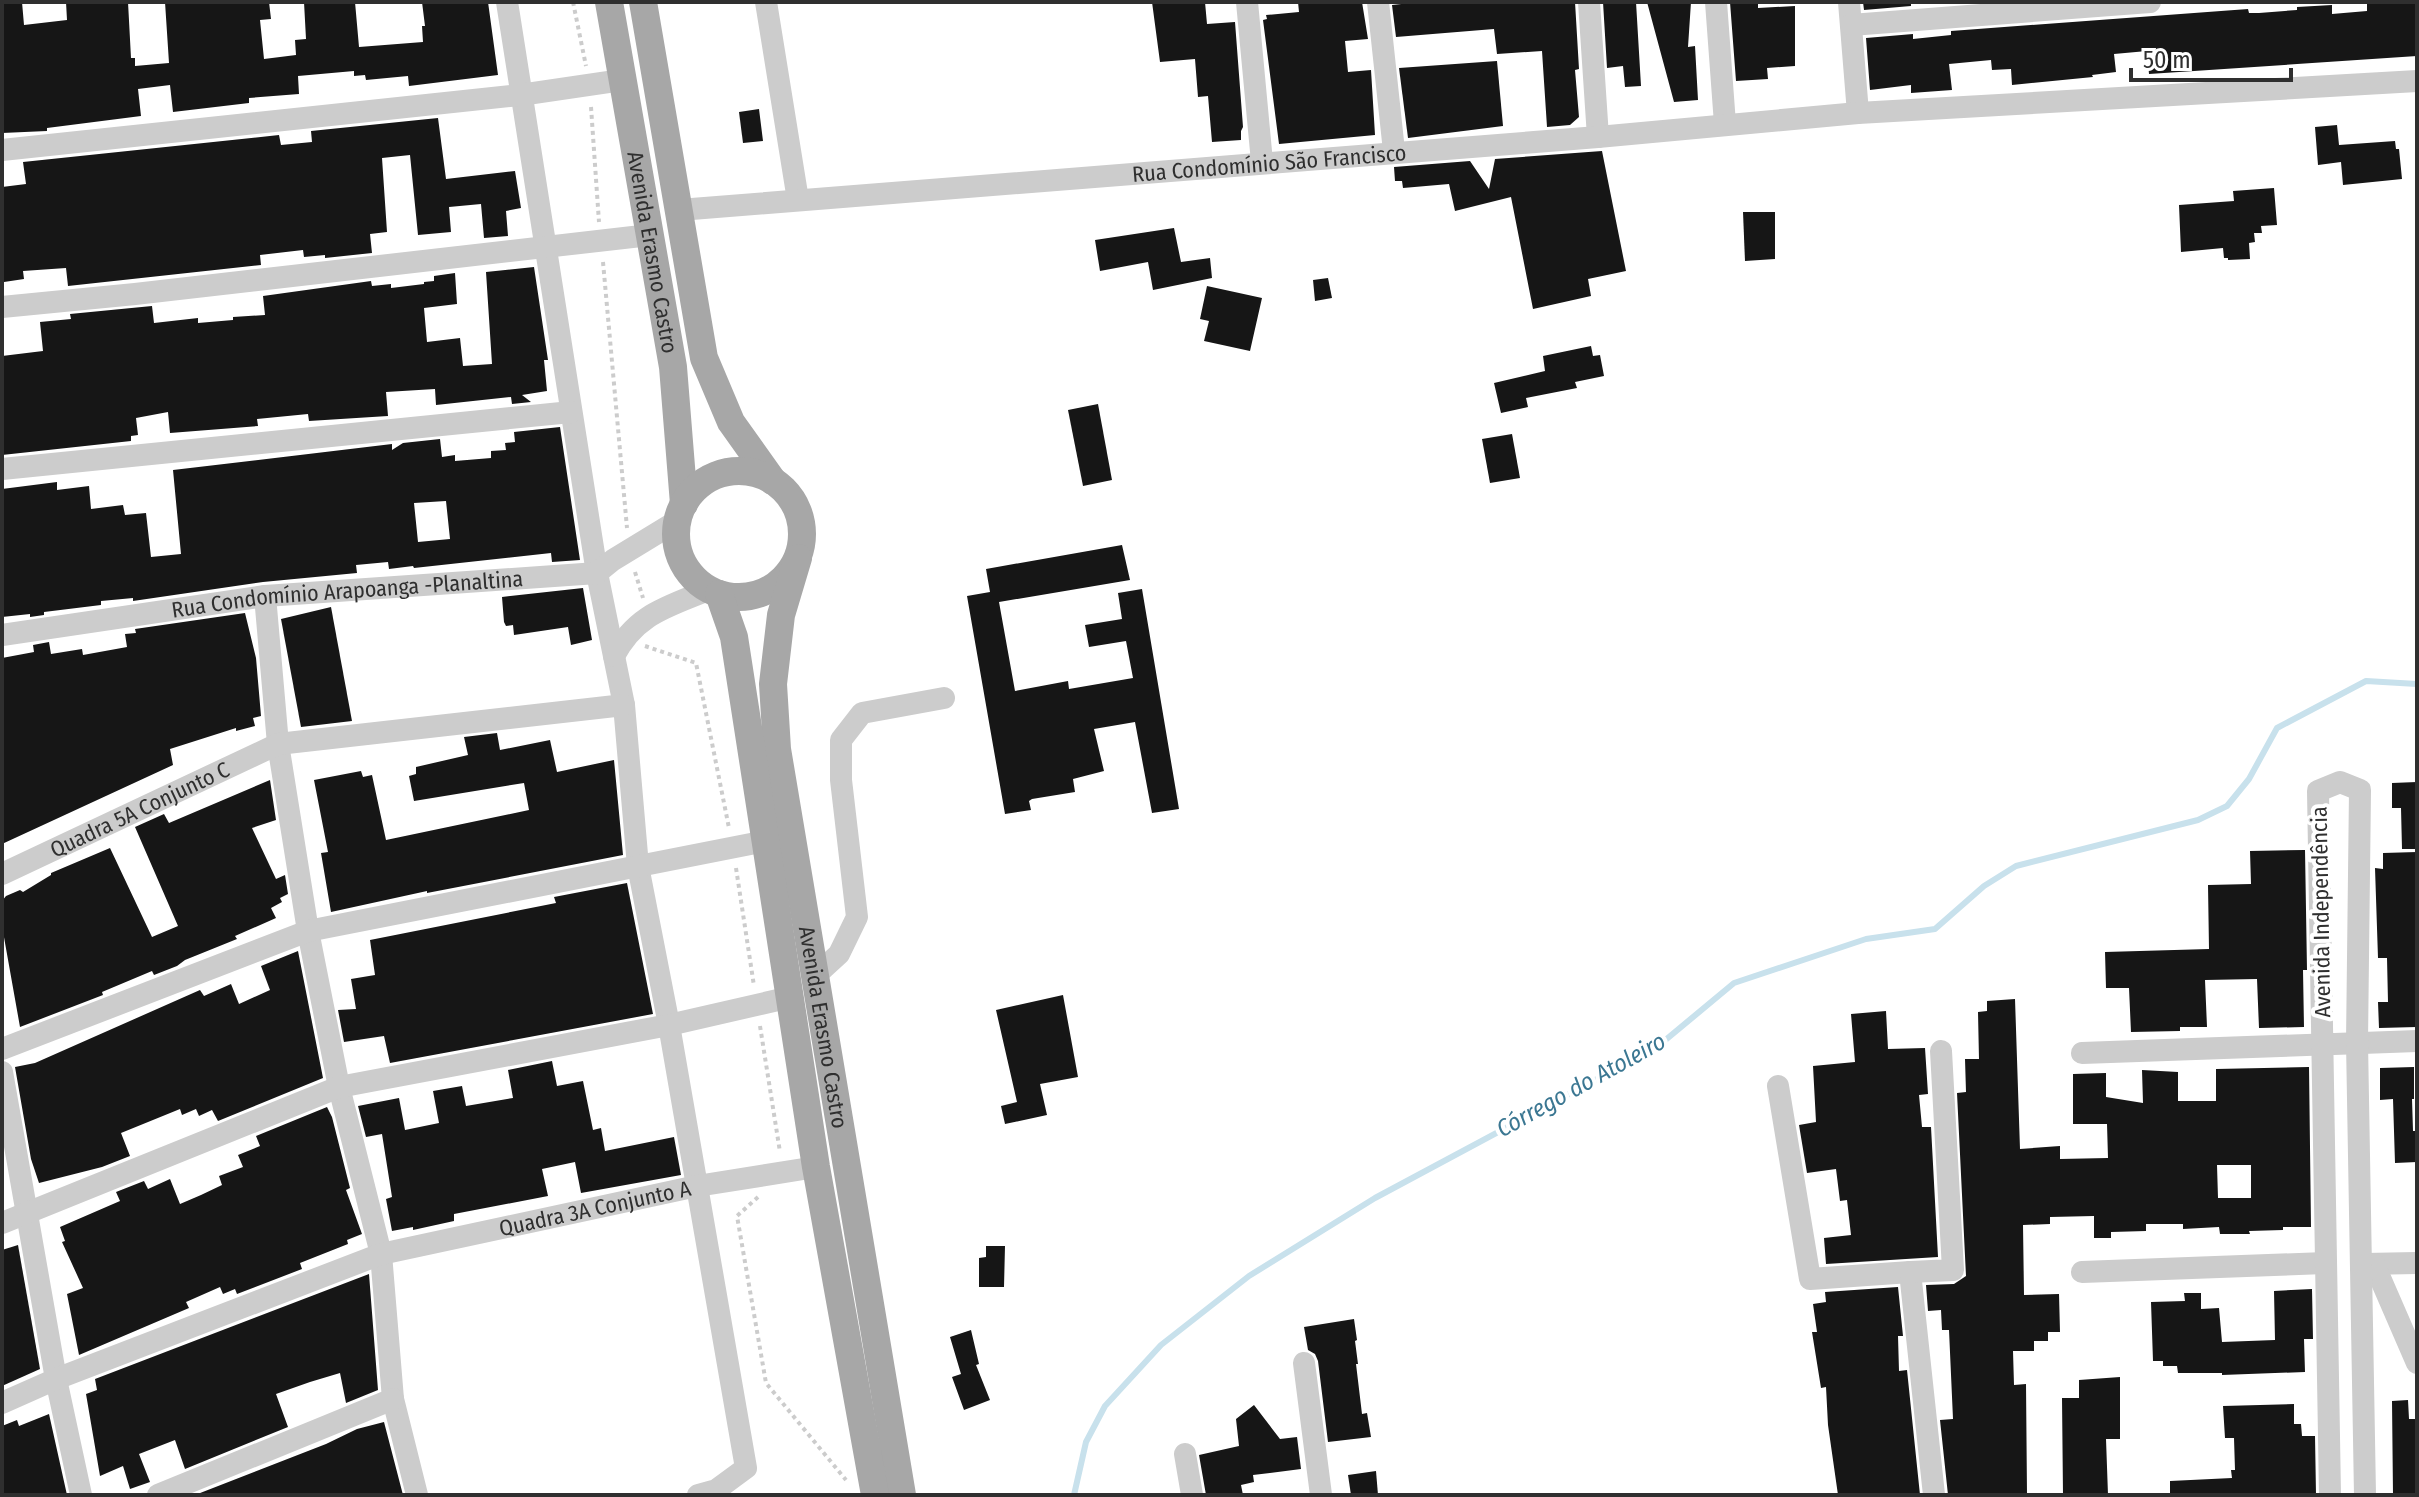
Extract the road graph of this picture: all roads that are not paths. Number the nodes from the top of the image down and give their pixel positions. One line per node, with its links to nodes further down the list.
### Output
1 (507, 2): 14 (street, Quadra 3A Conjunto A)
2 (609, 2): 12 (main road, Avenida Erasmo Castro)
3 (643, 2): 22 (main road, Avenida Erasmo Castro)
4 (766, 2): 21 (street)
5 (1247, 2): 20 (street)
6 (1378, 2): 19 (street)
7 (1589, 2): 17 (street)
8 (1716, 2): 16 (street)
9 (1849, 2): 11 (street)
10 (2150, 2): 11 (street)
11 (1851, 25): 15 (street)
12 (622, 80): 14 (street); 23 (main road, Avenida Erasmo Castro)
13 (2417, 81): 15 (street, Rua Condomínio São Francisco)
14 (520, 95): 18 (street); 24 (street, Quadra 3A Conjunto A)
15 (1858, 113): 16 (street, Rua Condomínio São Francisco)
16 (1725, 124): 17 (street, Rua Condomínio São Francisco)
17 (1598, 137): 19 (street, Rua Condomínio São Francisco)
18 (2, 150)
19 (1394, 151): 20 (street, Rua Condomínio São Francisco)
20 (1262, 162): 21 (street, Rua Condomínio São Francisco)
21 (798, 200): 22 (street, Rua Condomínio São Francisco)
22 (679, 210): 28 (main road, Avenida Erasmo Castro)
23 (650, 235): 24 (street); 29 (main road, Avenida Erasmo Castro)
24 (544, 247): 25 (street); 26 (street, Quadra 3A Conjunto A)
25 (2, 307)
26 (571, 412): 27 (street); 31 (street, Quadra 3A Conjunto A)
27 (2, 469)
28 (773, 481): 29 (main road); 30 (main road)
29 (680, 513): 31 (street); 32 (main road)
30 (798, 558): 32 (main road); 43 (main road, Avenida Erasmo Castro)
31 (597, 573): 33 (street, Rua Condomínio Arapoanga -Planaltina); 35 (street, Quadra 3A Conjunto A)
32 (714, 592): 35 (street); 39 (main road, Avenida Erasmo Castro)
33 (265, 596): 34 (street, Rua Condomínio Arapoanga -Planaltina); 38 (street)
34 (2, 635)
35 (614, 656): 37 (street, Quadra 3A Conjunto A)
36 (944, 698): 43 (street)
37 (624, 705): 38 (street, Quadra 5A Conjunto C); 40 (street, Quadra 3A Conjunto A)
38 (278, 744): 41 (street, Quadra 5A Conjunto C); 42 (street)
39 (766, 841): 40 (street); 44 (main road, Avenida Erasmo Castro)
40 (638, 866): 42 (street); 45 (street, Quadra 3A Conjunto A)
41 (2, 874)
42 (308, 931): 49 (street); 54 (street)
43 (815, 976): 76 (main road, Avenida Erasmo Castro)
44 (791, 997): 45 (street); 55 (main road, Avenida Erasmo Castro)
45 (669, 1025): 54 (street); 56 (street, Quadra 3A Conjunto A)
46 (2417, 1041): 47 (street)
47 (2357, 1042): 48 (street); 48 (street, Avenida Independência); 62 (street, Avenida Independência)
48 (2324, 1045): 51 (street); 60 (street, Avenida Independência)
49 (2, 1049)
50 (1941, 1051): 63 (street)
51 (2082, 1053)
52 (2, 1072): 57 (street)
53 (1778, 1086): 63 (street)
54 (339, 1087): 57 (street); 59 (street)
55 (816, 1167): 56 (street); 75 (main road, Avenida Erasmo Castro)
56 (697, 1186): 59 (street, Quadra 3A Conjunto A); 74 (street)
57 (27, 1212): 58 (street); 67 (street)
58 (2, 1223)
59 (381, 1254): 67 (street, Quadra 3A Conjunto A); 68 (street)
60 (2325, 1263): 64 (street); 80 (street, Avenida Independência)
61 (2417, 1263): 62 (street)
62 (2367, 1264): 66 (street); 81 (street, Avenida Independência)
63 (1910, 1272): 79 (street)
64 (2082, 1272)
65 (1304, 1363): 78 (street)
66 (2417, 1363)
67 (56, 1379): 69 (street, Quadra 3A Conjunto A); 71 (street)
68 (393, 1399): 72 (street); 73 (street)
69 (2, 1403)
70 (1185, 1454): 77 (street)
71 (81, 1495)
72 (158, 1495)
73 (417, 1495)
74 (698, 1495)
75 (875, 1495)
76 (902, 1495)
77 (1192, 1495)
78 (1321, 1495)
79 (1934, 1495)
80 (2330, 1495)
81 (2365, 1495)

